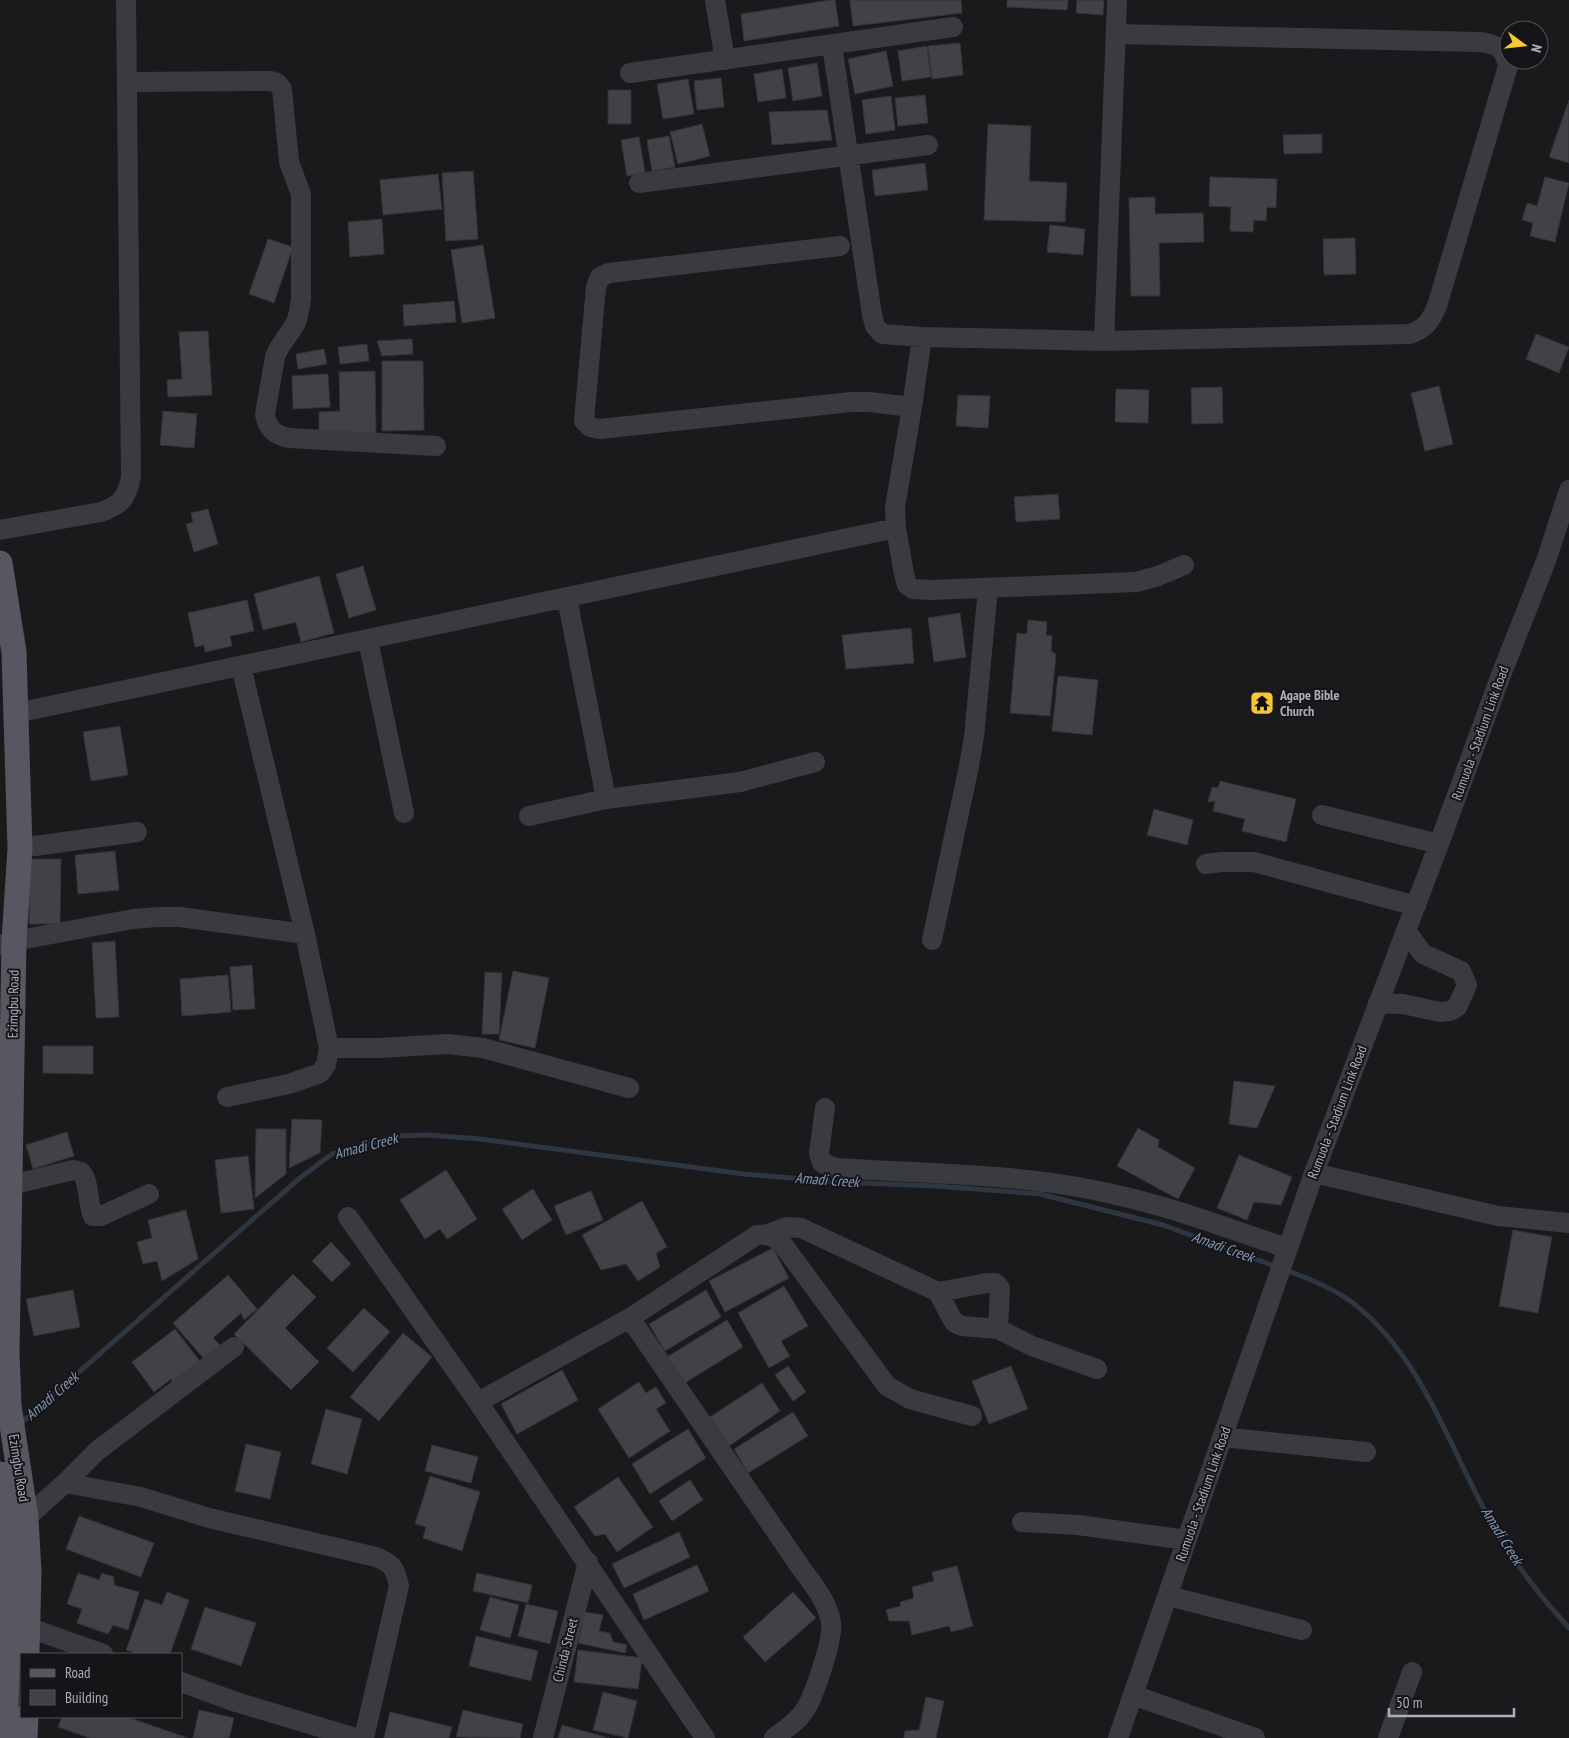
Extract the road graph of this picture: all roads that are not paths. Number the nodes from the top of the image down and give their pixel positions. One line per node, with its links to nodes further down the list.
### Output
1 (126, 0): 9 (street)
2 (715, 0): 7 (street)
3 (1117, 0): 5 (street)
4 (953, 27): 6 (street)
5 (1116, 34): 15 (street); 15 (street)
6 (832, 45): 7 (street); 11 (street)
7 (725, 60): 8 (street)
8 (630, 73)
9 (127, 82): 17 (street); 20 (street)
10 (928, 145): 11 (street)
11 (849, 154): 12 (street); 14 (street)
12 (639, 183)
13 (840, 246): 16 (street)
14 (922, 337): 15 (street); 16 (street)
15 (1104, 341)
16 (912, 408): 19 (street)
17 (436, 446)
18 (1569, 490): 34 (street, Rumuola - Stadium Link Road)
19 (896, 528): 23 (street); 24 (street)
20 (0, 530)
21 (0, 563): 27 (main road, Ezimgbu Road)
22 (1184, 565): 23 (street)
23 (988, 588): 40 (street)
24 (567, 598): 25 (street); 29 (street)
25 (368, 640): 26 (street); 30 (street)
26 (241, 666): 27 (street); 39 (street)
27 (16, 713): 35 (main road, Ezimgbu Road)
28 (815, 762): 29 (street)
29 (606, 799): 32 (street)
30 (404, 813)
31 (1322, 815): 34 (street)
32 (529, 816)
33 (137, 832): 35 (street)
34 (1439, 844): 37 (street, Rumuola - Stadium Link Road)
35 (20, 848): 41 (main road, Ezimgbu Road)
36 (1206, 864): 37 (street)
37 (1416, 906): 38 (street, Rumuola - Stadium Link Road)
38 (1406, 932): 42 (street, Rumuola - Stadium Link Road); 42 (street)
39 (305, 934): 41 (street); 43 (street)
40 (932, 940)
41 (7, 943): 48 (main road, Ezimgbu Road)
42 (1378, 1003): 47 (street, Rumuola - Stadium Link Road)
43 (329, 1048): 44 (street); 45 (street)
44 (629, 1088)
45 (226, 1097)
46 (825, 1108): 53 (street)
47 (1314, 1173): 51 (street); 53 (street, Rumuola - Stadium Link Road)
48 (11, 1186): 49 (street); 63 (main road, Ezimgbu Road)
49 (149, 1194)
50 (348, 1217): 59 (street)
51 (1569, 1223)
52 (765, 1234): 54 (street); 55 (street); 60 (street)
53 (1286, 1252): 61 (street, Rumuola - Stadium Link Road)
54 (938, 1292): 56 (street); 56 (street)
55 (630, 1318): 59 (street); 84 (street)
56 (998, 1329): 58 (street)
57 (234, 1347): 64 (street)
58 (1097, 1369)
59 (478, 1402): 68 (street)
60 (972, 1416)
61 (1222, 1437): 62 (street); 67 (street, Rumuola - Stadium Link Road)
62 (1366, 1452)
63 (7, 1475): 65 (main road, Ezimgbu Road); 78 (main road, Ezimgbu Road)
64 (65, 1483): 65 (street); 81 (street)
65 (26, 1518): 70 (main road, Ezimgbu Road)
66 (1022, 1522): 67 (street)
67 (1187, 1540): 69 (street, Rumuola - Stadium Link Road)
68 (588, 1562): 82 (street, Chinda Street); 83 (street)
69 (1168, 1596): 71 (street); 76 (street, Rumuola - Stadium Link Road)
70 (27, 1627): 72 (main road, Ezimgbu Road); 73 (street)
71 (1302, 1630)
72 (27, 1653)
73 (100, 1653)
74 (1412, 1672): 87 (street)
75 (182, 1682): 80 (street)
76 (1134, 1695): 85 (street, Rumuola - Stadium Link Road); 86 (street)
77 (26, 1718): 79 (main road)
78 (5, 1738)
79 (25, 1738)
80 (356, 1738)
81 (364, 1738)
82 (543, 1738)
83 (705, 1738)
84 (774, 1738)
85 (1118, 1738)
86 (1254, 1738)
87 (1388, 1738)

